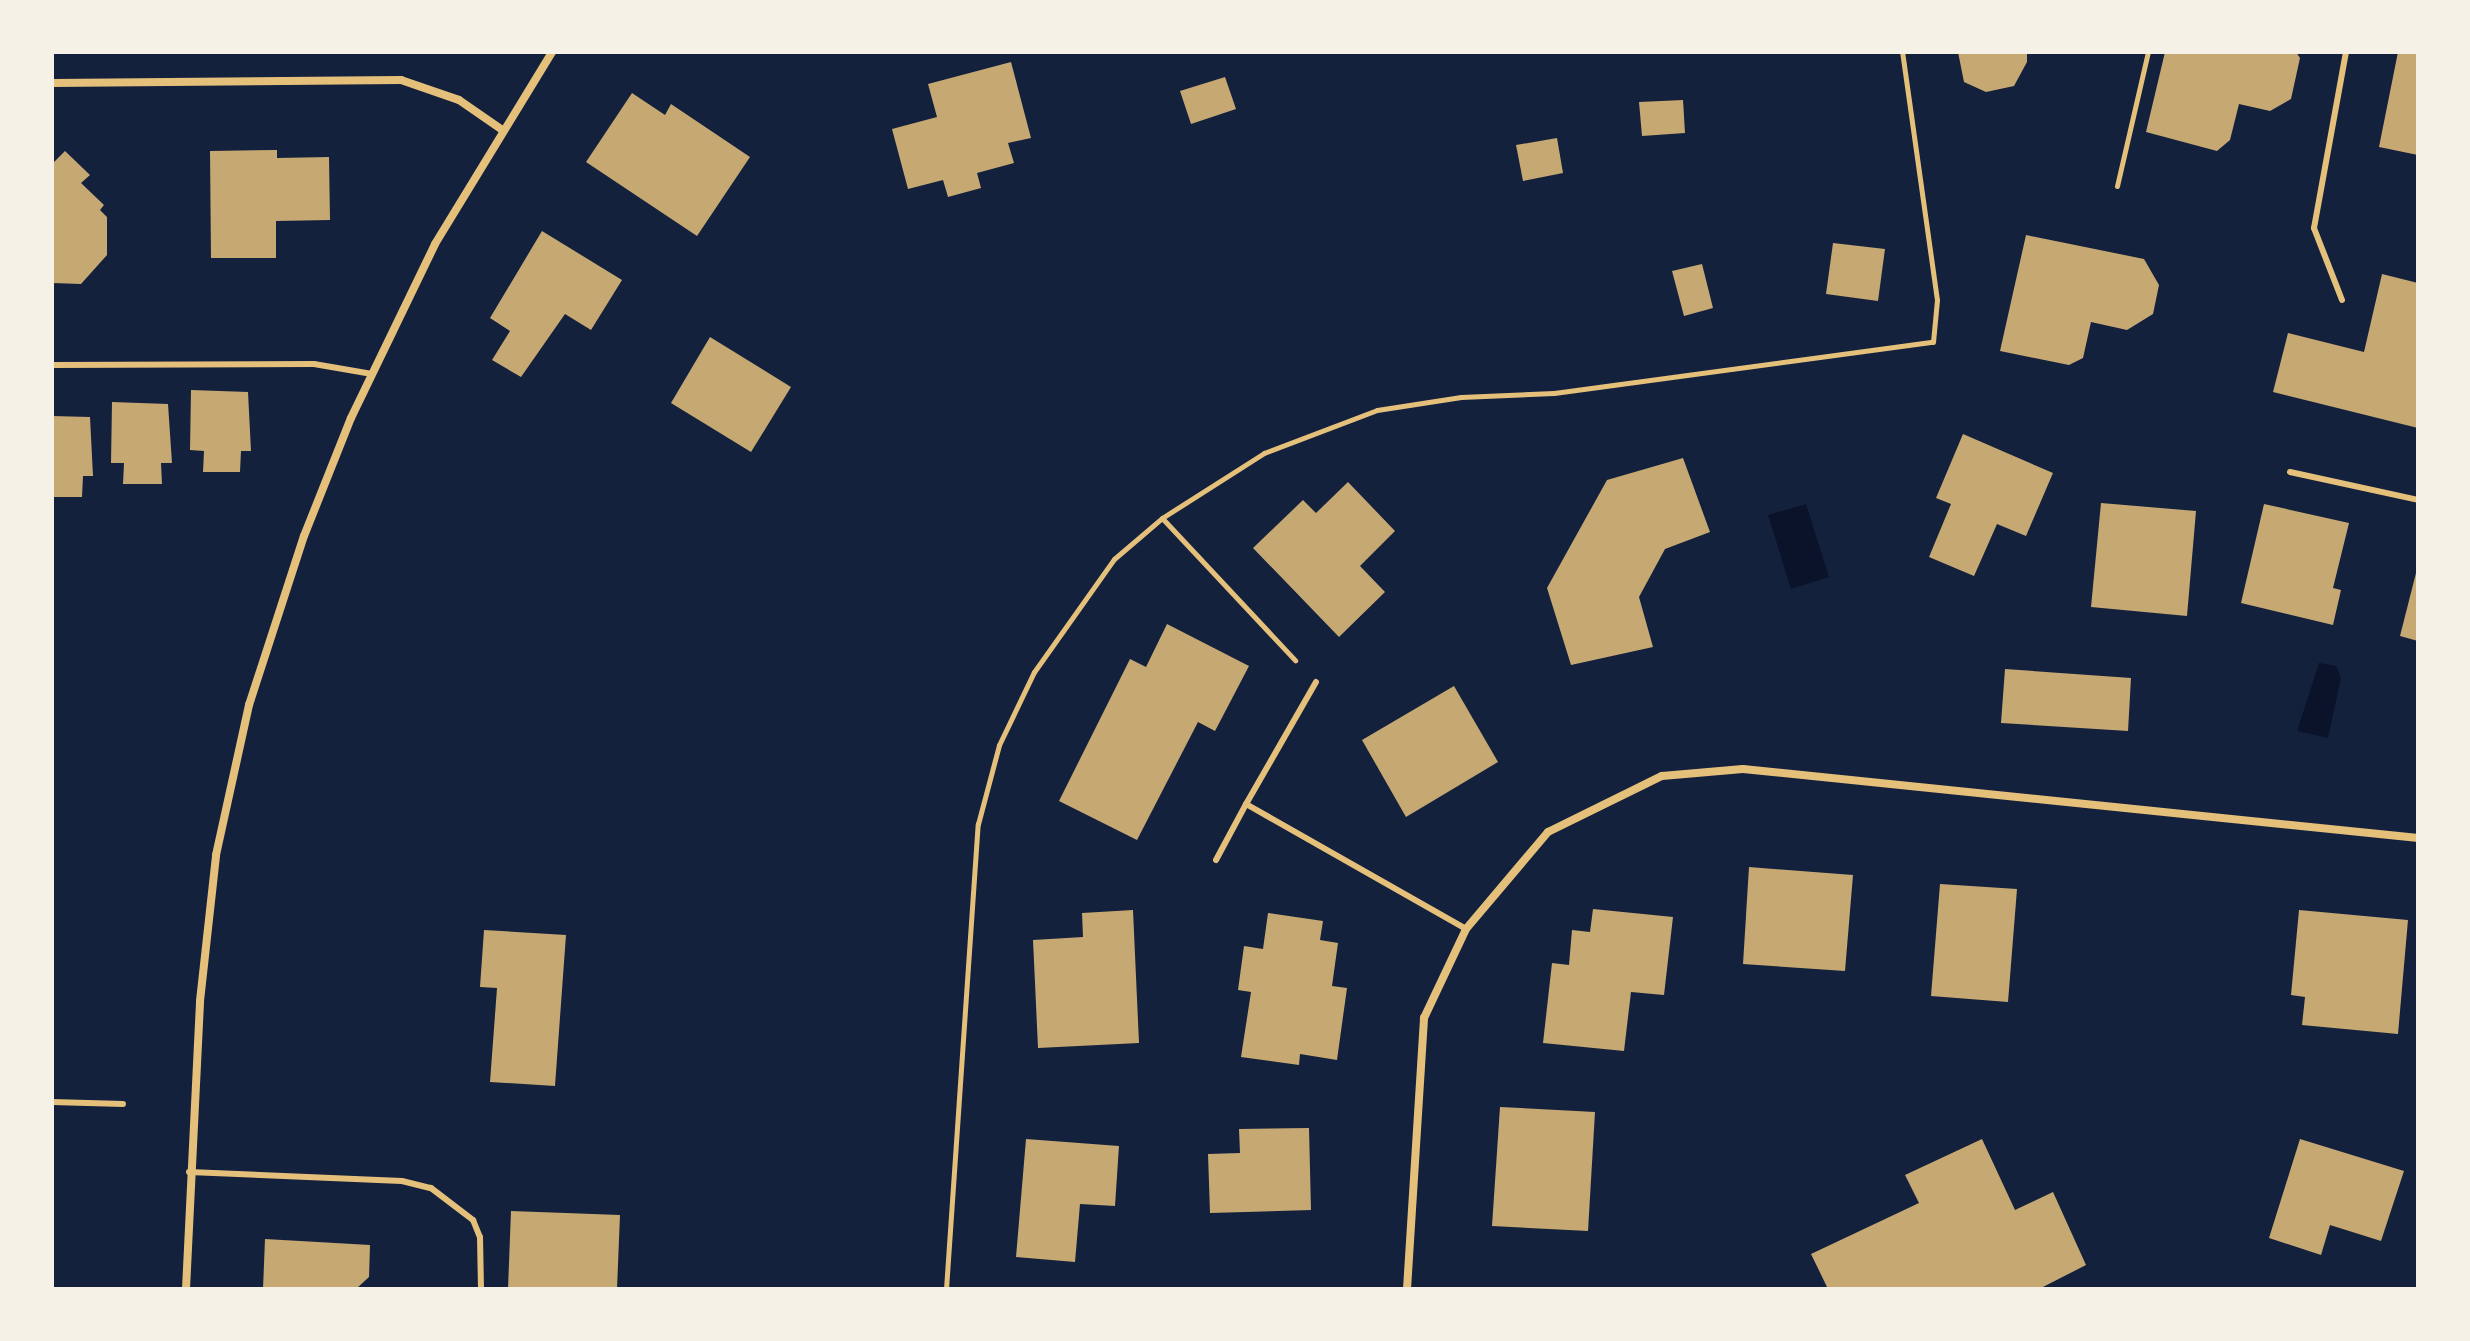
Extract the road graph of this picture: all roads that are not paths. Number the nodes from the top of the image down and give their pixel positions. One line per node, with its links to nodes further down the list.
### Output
1 (552, 52): 4 (street)
2 (2346, 52): 5 (lane)
3 (52, 83): 4 (street)
4 (501, 129): 7 (street)
5 (2342, 300)
6 (52, 365): 7 (lane)
7 (372, 374): 17 (street)
8 (2290, 472): 9 (lane)
9 (2418, 500)
10 (1316, 682): 11 (lane)
11 (1246, 804): 13 (lane); 14 (lane)
12 (2418, 838): 14 (street)
13 (1216, 860)
14 (1466, 929): 20 (street)
15 (52, 1102): 16 (lane)
16 (123, 1104)
17 (189, 1172): 18 (street); 19 (lane)
18 (186, 1289)
19 (481, 1289)
20 (1407, 1289)

